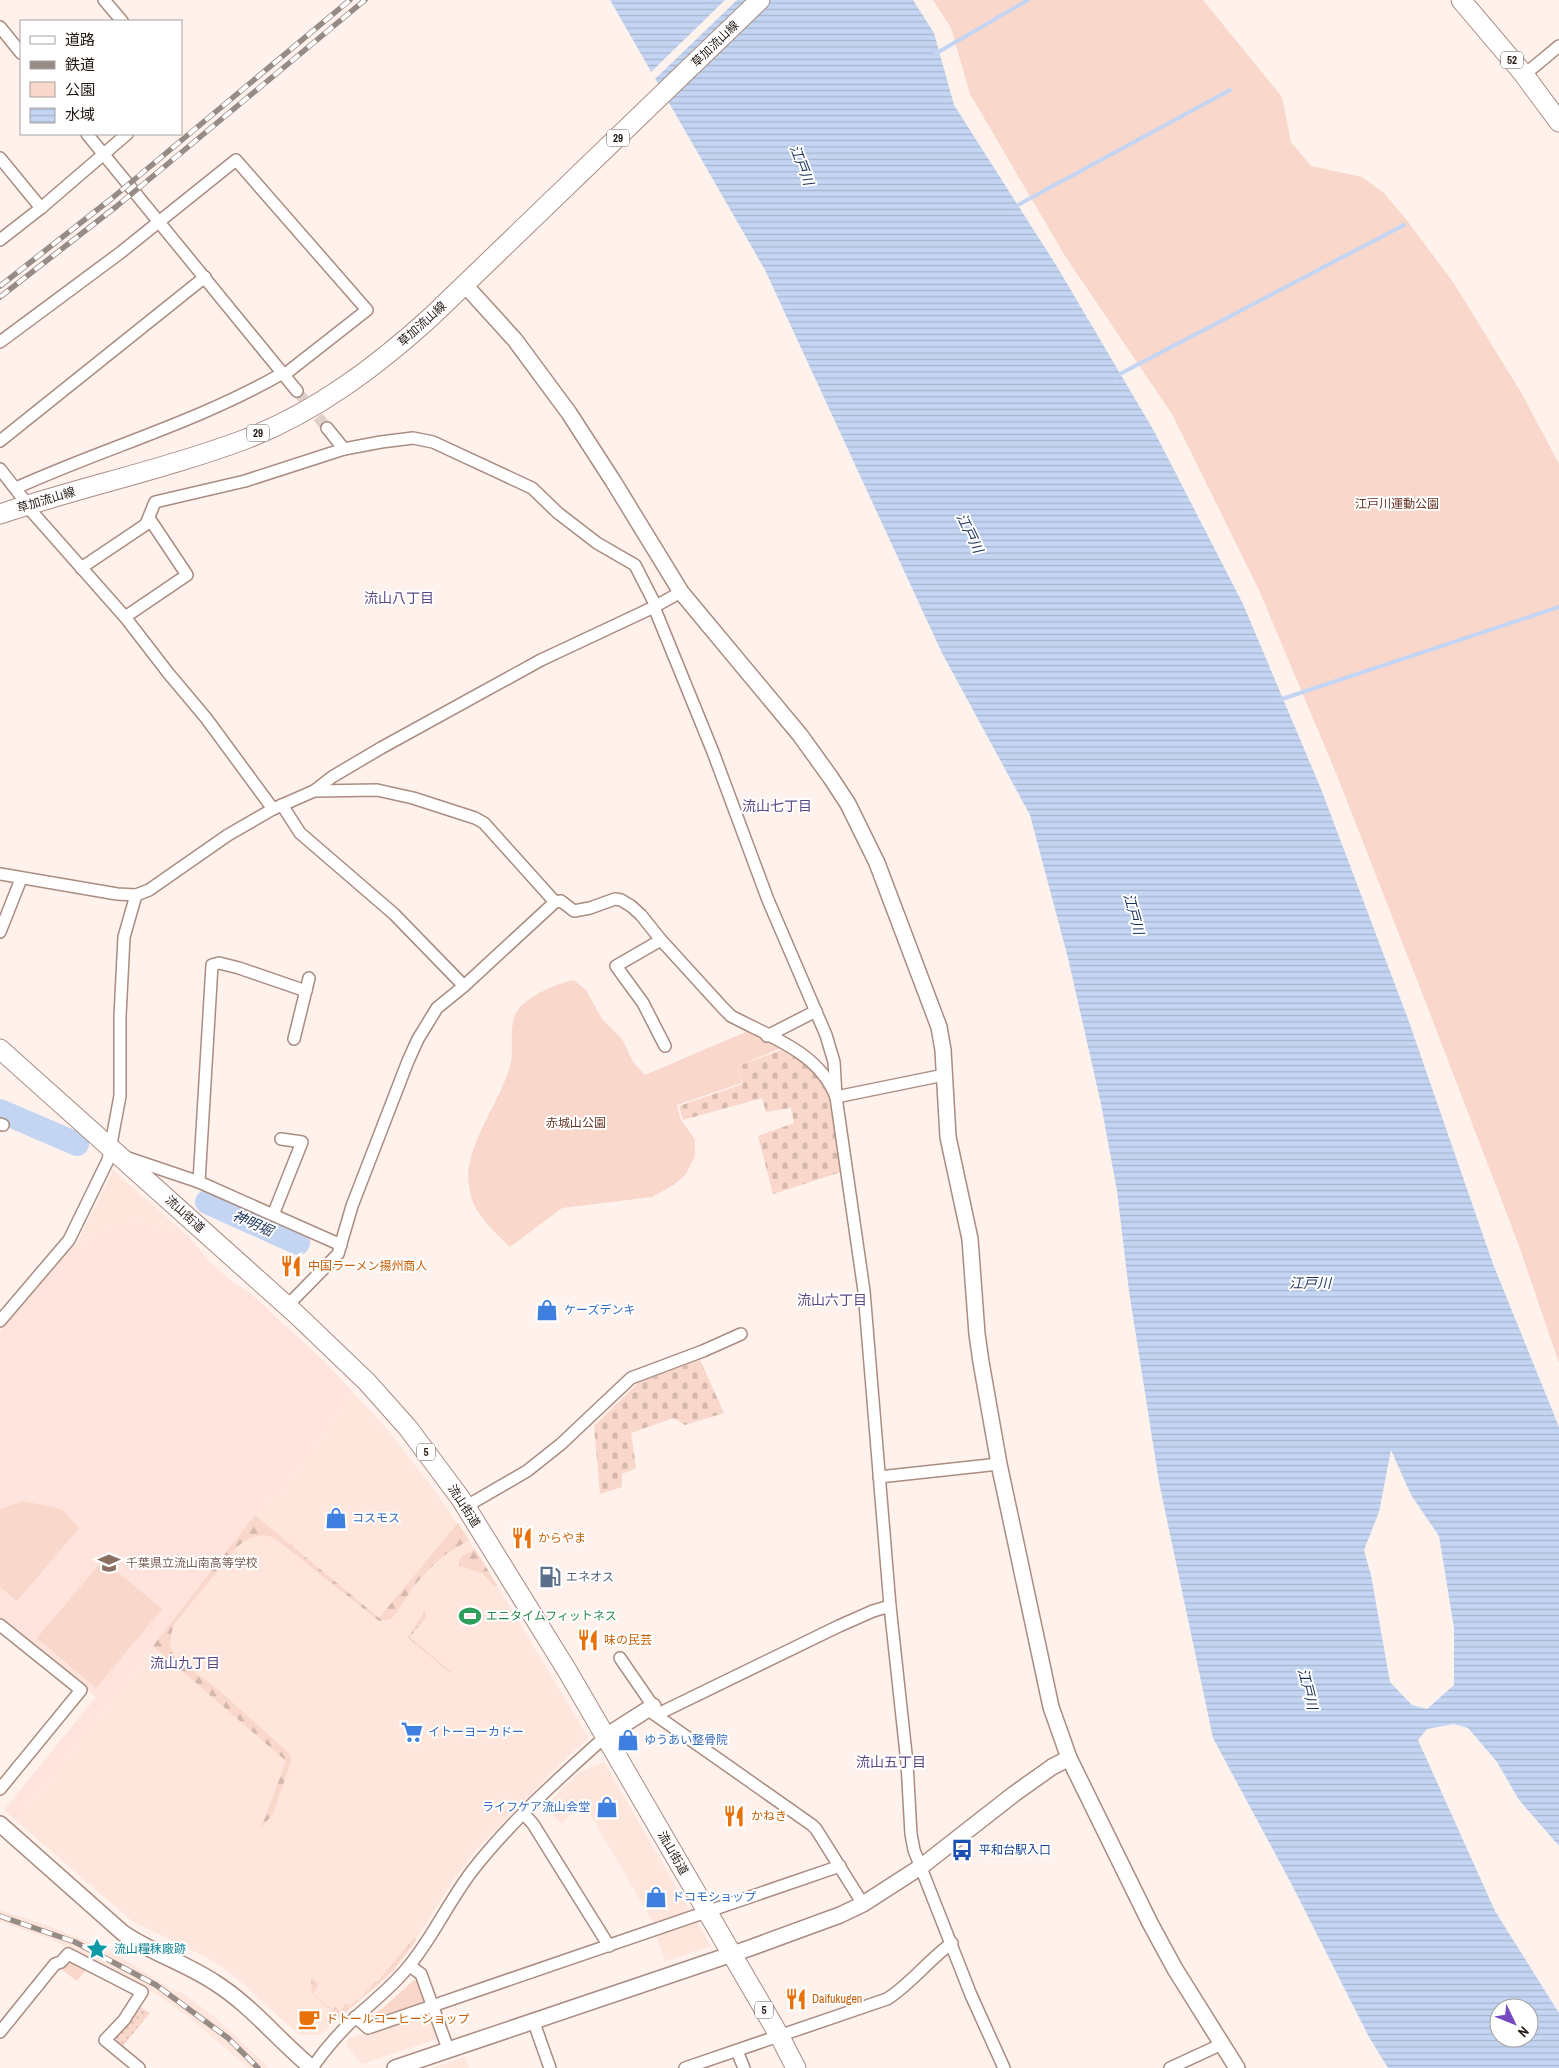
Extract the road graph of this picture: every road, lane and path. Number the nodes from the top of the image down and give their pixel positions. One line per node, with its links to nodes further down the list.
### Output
1 (104, 0): 4 (street)
2 (760, 0): 18 (main road, 草加流山線 / 29)
3 (1461, 0): 8 (main road, 52)
4 (121, 20)
5 (0, 27): 7 (street)
6 (1559, 46): 8 (street)
7 (20, 52)
8 (1524, 75): 9 (main road, 52)
9 (1559, 122)
10 (88, 135): 12 (street)
11 (126, 135): 12 (street)
12 (103, 154): 14 (street); 15 (street)
13 (0, 158): 14 (street)
14 (41, 208): 16 (street)
15 (160, 221): 17 (street); 19 (street); 20 (street)
16 (0, 240)
17 (205, 277): 20 (street); 23 (street)
18 (470, 280): 27 (main road, 草加流山線 / 29); 31 (street)
19 (0, 342)
20 (283, 374): 21 (street); 26 (street)
21 (296, 391)
22 (327, 428): 24 (street)
23 (0, 441)
24 (344, 449): 29 (street); 32 (street)
25 (0, 469): 26 (street)
26 (16, 488): 27 (street)
27 (27, 505): 28 (main road, 草加流山線 / 29); 30 (street)
28 (0, 514)
29 (146, 524): 30 (street); 33 (street)
30 (80, 568): 33 (street)
31 (681, 592): 32 (street); 50 (street)
32 (655, 606): 34 (street); 45 (street)
33 (125, 617): 35 (street)
34 (314, 791): 35 (street); 39 (street)
35 (278, 808): 38 (street); 43 (street)
36 (0, 874): 37 (street)
37 (20, 879): 38 (street); 40 (street)
38 (136, 895): 53 (street)
39 (555, 902): 41 (street); 43 (street)
40 (0, 932)
41 (661, 940): 46 (street); 48 (street)
42 (309, 978): 44 (street)
43 (464, 986): 56 (street)
44 (306, 991): 47 (street); 54 (street)
45 (816, 1011): 46 (street); 51 (street)
46 (767, 1036): 51 (street)
47 (294, 1039)
48 (665, 1046)
49 (2, 1054): 53 (main road, 流山街道 / 5)
50 (944, 1075): 51 (street); 60 (street)
51 (836, 1097): 61 (street)
52 (281, 1139): 55 (street)
53 (114, 1151): 54 (street); 57 (main road, 流山街道 / 5); 58 (street)
54 (199, 1182): 55 (street)
55 (273, 1215): 56 (street)
56 (342, 1246): 57 (street)
57 (288, 1306): 62 (main road, 流山街道 / 5)
58 (0, 1321)
59 (741, 1334): 62 (street)
60 (999, 1464): 61 (street); 68 (street)
61 (879, 1477): 63 (street)
62 (466, 1506): 67 (main road, 流山街道 / 5)
63 (890, 1606): 66 (street); 73 (street)
64 (0, 1625): 69 (street)
65 (620, 1658): 66 (street)
66 (652, 1710): 67 (street); 72 (street)
67 (606, 1736): 70 (street); 75 (main road, 流山街道 / 5)
68 (1069, 1758): 73 (street); 85 (street)
69 (0, 1789)
70 (524, 1814): 77 (street); 79 (street)
71 (0, 1824): 89 (street)
72 (840, 1866): 74 (street); 75 (street)
73 (922, 1866): 74 (street); 76 (street)
74 (863, 1904): 78 (street)
75 (707, 1912): 77 (street); 78 (main road, 流山街道 / 5)
76 (952, 1943): 84 (street); 95 (street)
77 (609, 1946): 80 (street)
78 (731, 1954): 82 (street); 84 (main road, 流山街道 / 5)
79 (410, 1966): 80 (street); 81 (street)
80 (433, 2007): 81 (street); 86 (street)
81 (356, 2017): 89 (street)
82 (534, 2020): 86 (street); 91 (street)
83 (0, 2032): 88 (street)
84 (780, 2037): 87 (street); 94 (main road, 流山街道 / 5)
85 (1222, 2044): 96 (street); 97 (street)
86 (448, 2049): 90 (street)
87 (737, 2051): 92 (street); 93 (street)
88 (139, 2068)
89 (312, 2068)
90 (395, 2068)
91 (550, 2068)
92 (685, 2068)
93 (744, 2068)
94 (796, 2068)
95 (1004, 2068)
96 (1170, 2068)
97 (1237, 2068)

